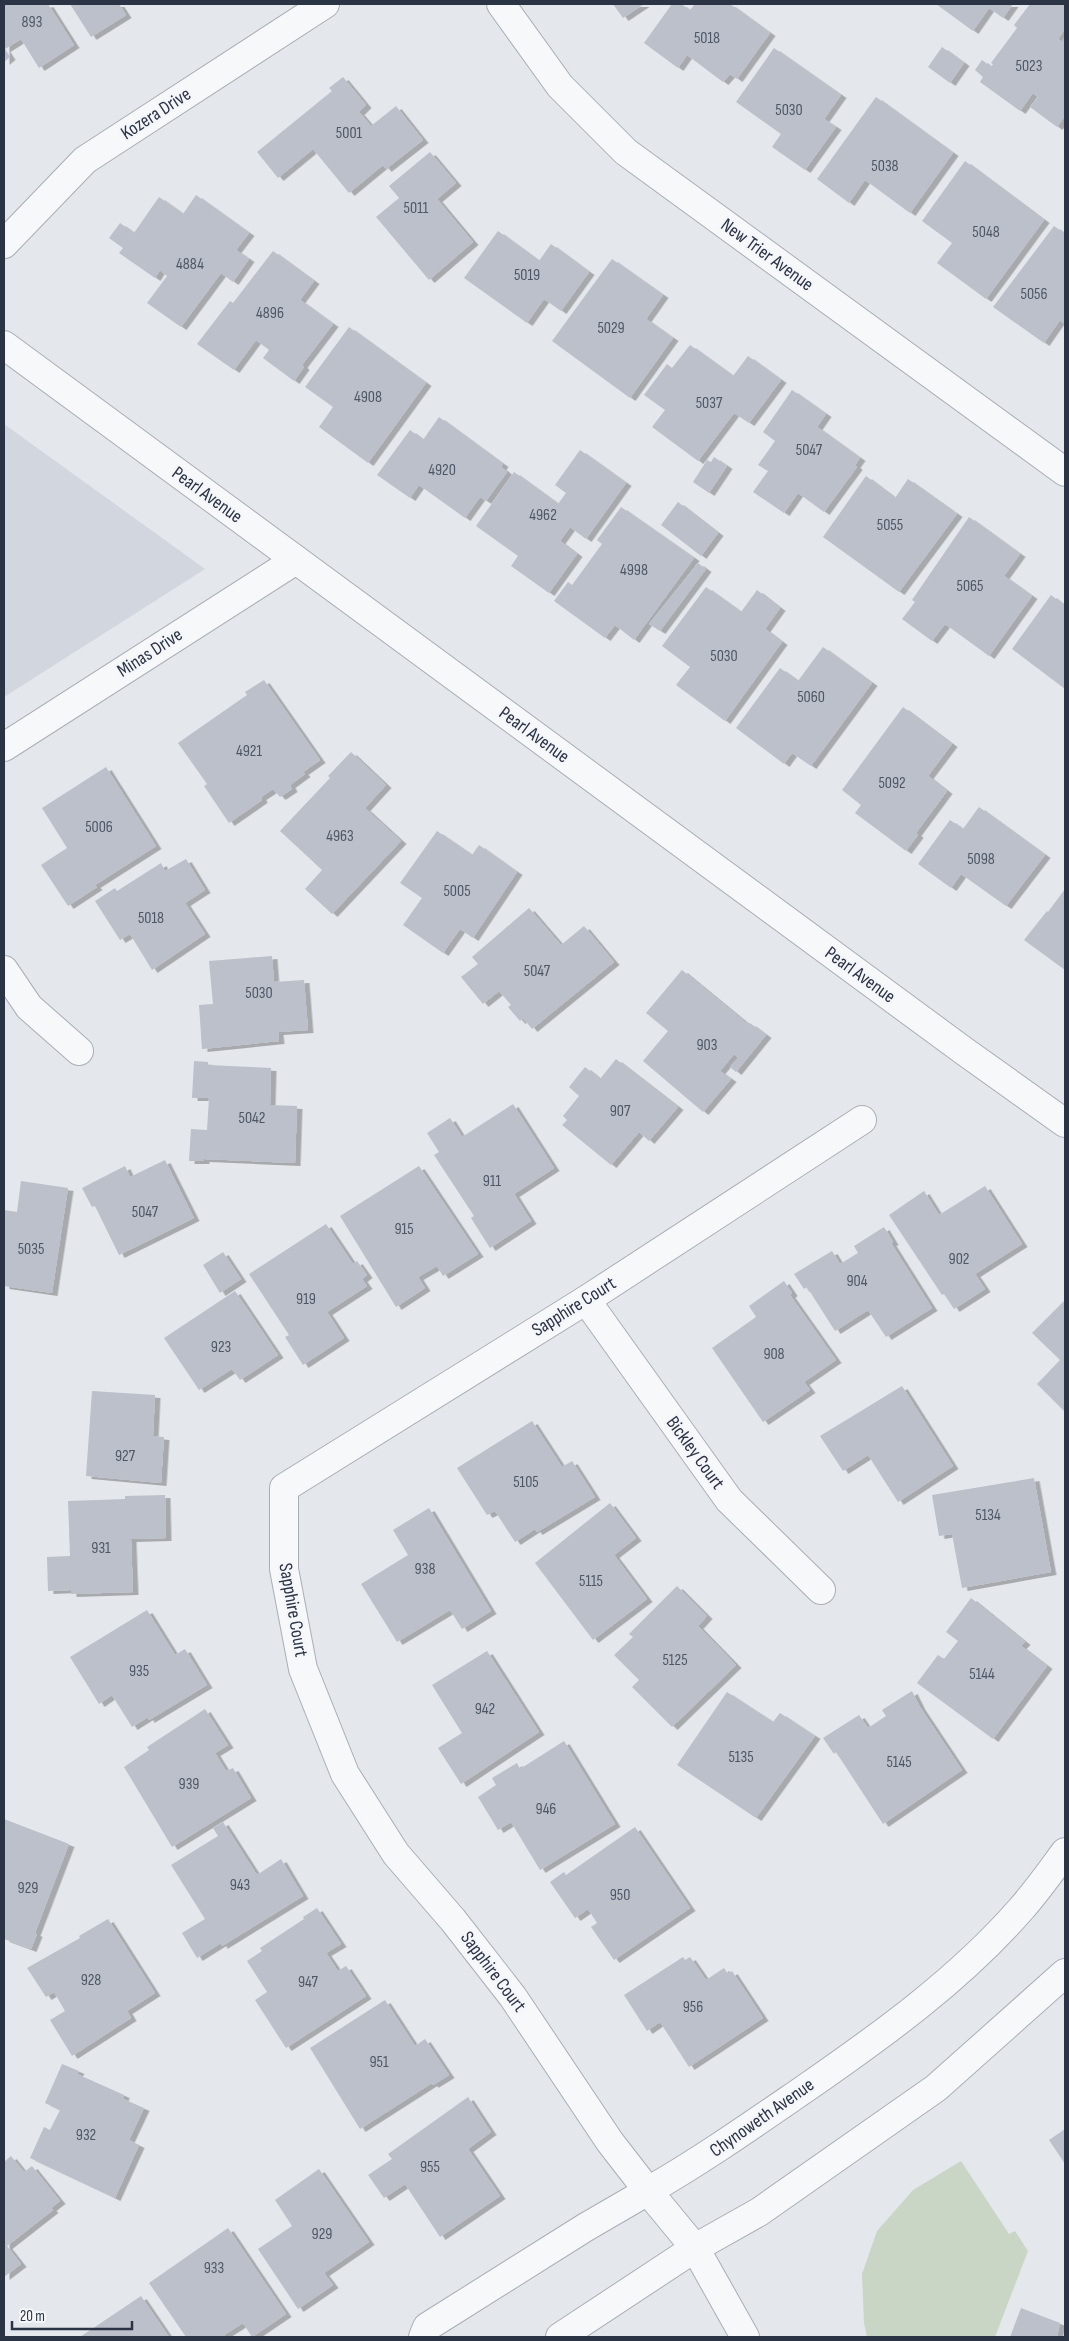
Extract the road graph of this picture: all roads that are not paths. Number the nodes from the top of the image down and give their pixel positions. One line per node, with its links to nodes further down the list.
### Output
1 (325, 4): 3 (street, Kozera Drive)
2 (501, 4): 5 (street, New Trier Avenue)
3 (4, 244)
4 (4, 345): 6 (street, Pearl Avenue)
5 (1065, 472)
6 (296, 560): 7 (street, Minas Drive); 11 (street, Pearl Avenue)
7 (4, 747)
8 (4, 970): 9 (street)
9 (79, 1051)
10 (862, 1120): 12 (street, Sapphire Court)
11 (1065, 1122)
12 (586, 1300): 13 (street, Bickley Court); 16 (street, Sapphire Court)
13 (822, 1590)
14 (1065, 1852): 16 (street, Chynoweth Avenue)
15 (1065, 1973): 17 (street)
16 (648, 2191): 17 (street); 18 (street, Chynoweth Avenue)
17 (695, 2248): 19 (street); 20 (street)
18 (424, 2337)
19 (560, 2337)
20 (745, 2337)

